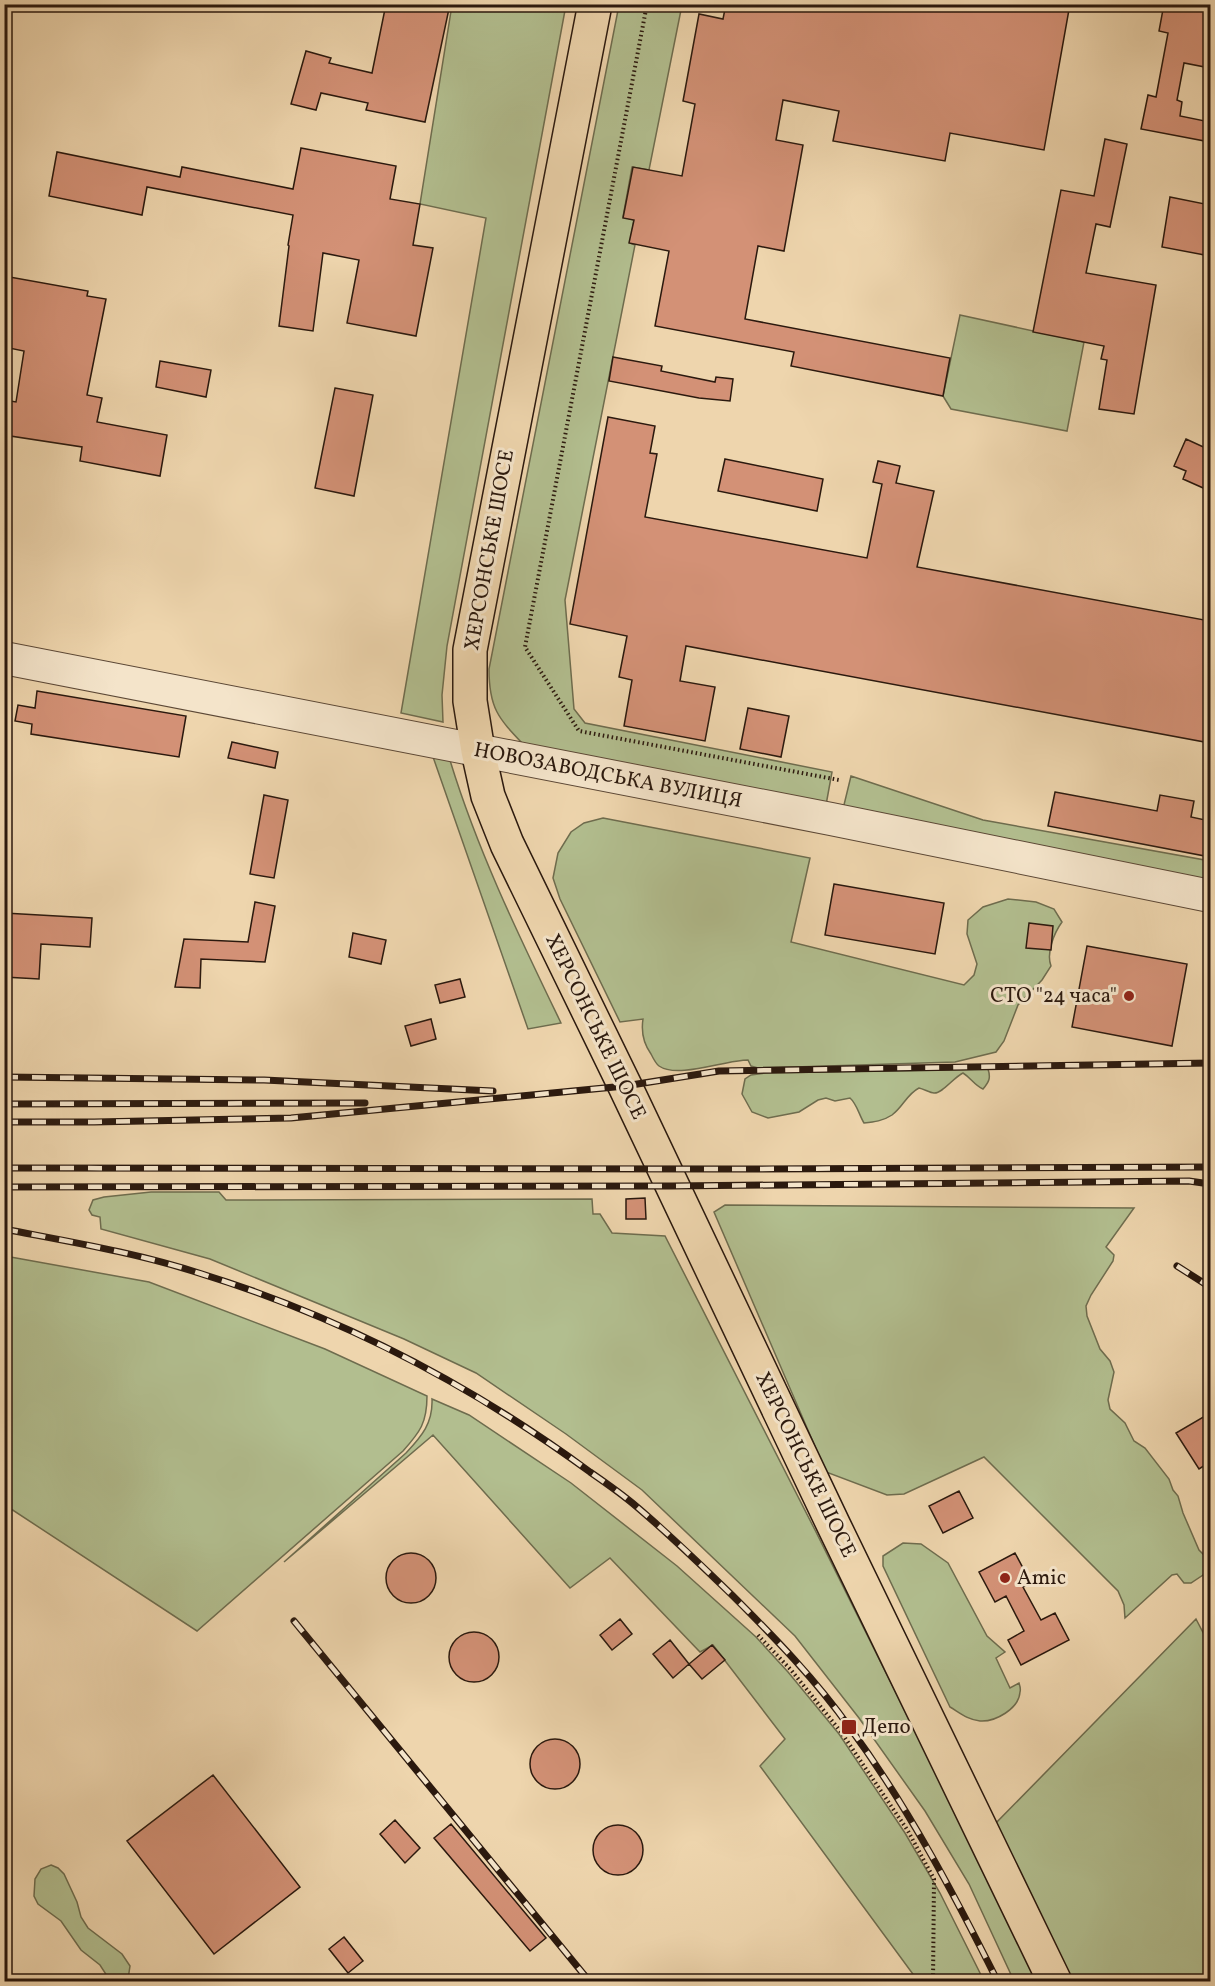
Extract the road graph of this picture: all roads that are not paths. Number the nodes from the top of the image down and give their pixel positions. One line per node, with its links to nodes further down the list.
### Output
1 (595, 4): 3 (main road, ХЕРСОНСЬКЕ ШОСЕ)
2 (4, 658): 3 (street, НОВОЗАВОДСЬКА ВУЛИЦЯ)
3 (478, 750): 4 (street, НОВОЗАВОДСЬКА ВУЛИЦЯ); 5 (main road, ХЕРСОНСЬКЕ ШОСЕ)
4 (1210, 896)
5 (1055, 1982)

